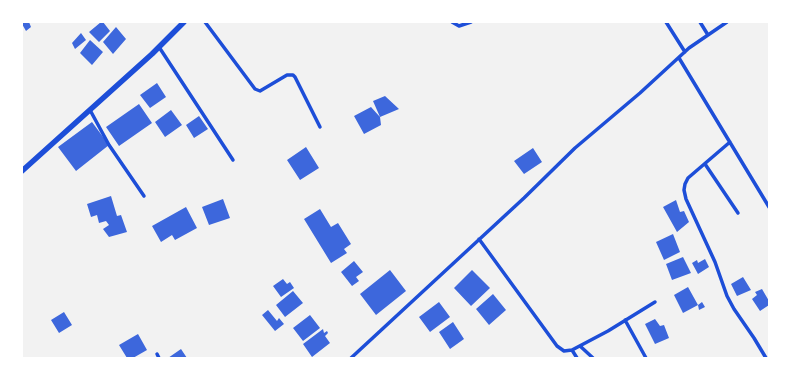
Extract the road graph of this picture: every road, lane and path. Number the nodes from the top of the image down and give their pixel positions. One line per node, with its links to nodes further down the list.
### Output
1 (184, 22): 9 (main road)
2 (205, 22): 13 (street)
3 (452, 22): 4 (street)
4 (471, 22)
5 (666, 22): 10 (street)
6 (700, 22): 8 (street)
7 (727, 22): 8 (street)
8 (708, 35): 10 (street)
9 (159, 47): 12 (main road); 15 (street)
10 (685, 52): 11 (street)
11 (679, 58): 14 (street); 21 (street)
12 (90, 110): 17 (main road); 18 (street)
13 (320, 127)
14 (730, 142): 16 (street); 19 (street)
15 (233, 160)
16 (705, 164): 20 (street); 30 (street)
17 (22, 171)
18 (144, 196)
19 (769, 206)
20 (738, 213)
21 (479, 239): 25 (street); 26 (street)
22 (655, 302): 23 (street)
23 (625, 320): 24 (street); 29 (street)
24 (580, 346): 25 (street); 28 (street)
25 (572, 350): 27 (street)
26 (351, 358)
27 (577, 358)
28 (593, 358)
29 (646, 358)
30 (766, 358)

